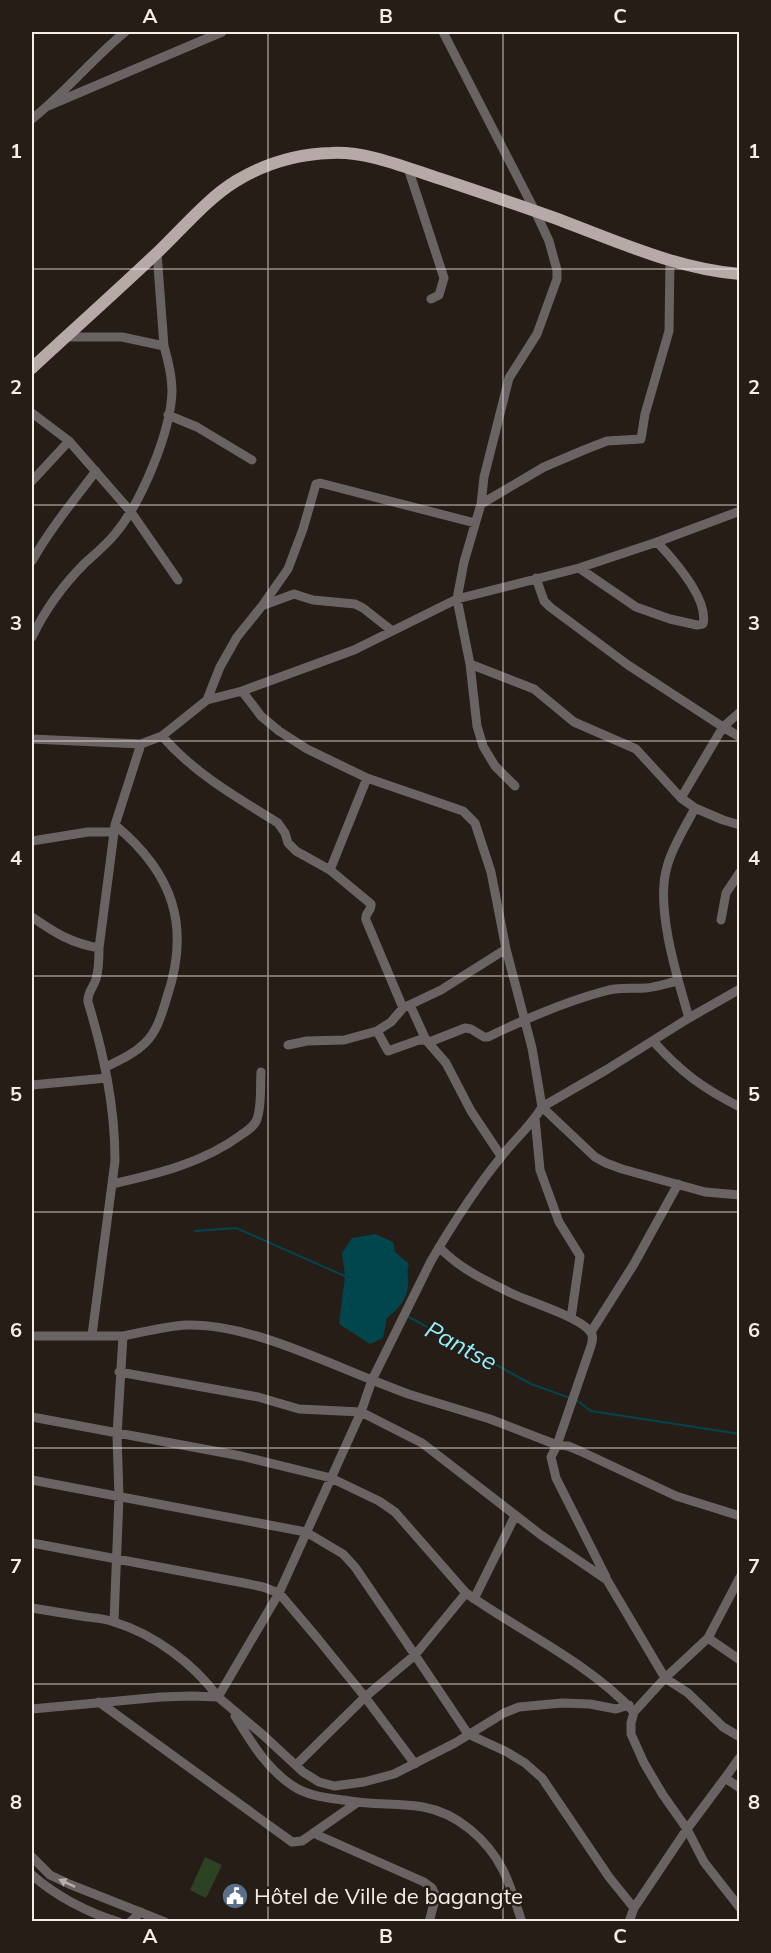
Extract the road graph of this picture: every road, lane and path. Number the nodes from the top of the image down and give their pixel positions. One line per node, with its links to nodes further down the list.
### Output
1 (125, 32): 4 (street)
2 (222, 32): 4 (street)
3 (443, 32): 7 (street)
4 (48, 106): 5 (street)
5 (32, 118)
6 (408, 168): 7 (main road); 8 (main road); 11 (street)
7 (535, 211): 9 (main road); 21 (street)
8 (157, 253): 12 (main road); 13 (street)
9 (670, 260): 10 (main road); 21 (street)
10 (740, 274)
11 (430, 298)
12 (65, 337): 13 (street); 14 (main road)
13 (164, 346): 16 (street)
14 (32, 368)
15 (32, 412): 17 (street)
16 (168, 415): 18 (street); 23 (street)
17 (69, 441): 19 (street); 20 (street)
18 (252, 460)
19 (96, 471): 23 (street); 26 (street)
20 (32, 481)
21 (481, 504): 24 (street)
22 (740, 511): 25 (street)
23 (131, 512): 29 (street); 33 (street)
24 (475, 523): 30 (street); 31 (street)
25 (657, 542): 27 (street); 27 (street)
26 (32, 561)
27 (579, 568): 28 (street)
28 (536, 578): 30 (street); 38 (street)
29 (178, 580)
30 (457, 599): 32 (street); 34 (street)
31 (262, 606): 32 (street); 36 (street)
32 (391, 630): 35 (street)
33 (32, 637)
34 (470, 664): 44 (street); 45 (street)
35 (242, 692): 36 (street); 43 (street)
36 (207, 700): 39 (street)
37 (740, 712): 38 (street)
38 (723, 727): 40 (street); 45 (street)
39 (162, 736): 42 (street); 50 (street)
40 (740, 736)
41 (32, 739): 42 (street)
42 (141, 744): 48 (street)
43 (367, 778): 50 (street); 55 (street)
44 (515, 786)
45 (681, 798): 46 (street)
46 (695, 808): 47 (street); 56 (street)
47 (740, 825)
48 (115, 829): 49 (street); 54 (street); 65 (street)
49 (32, 841)
50 (330, 870): 58 (street)
51 (740, 872): 53 (street)
52 (32, 917): 54 (street)
53 (721, 920)
54 (99, 948): 65 (street)
55 (506, 949): 58 (street); 59 (street)
56 (678, 981): 59 (street); 60 (street)
57 (740, 989): 60 (street)
58 (406, 1006): 61 (street); 62 (street)
59 (526, 1018): 62 (street); 69 (street)
60 (689, 1018): 63 (street)
61 (377, 1031): 62 (street); 64 (street)
62 (426, 1040): 72 (street)
63 (653, 1041): 69 (street); 70 (street)
64 (288, 1046)
65 (106, 1067): 67 (street)
66 (261, 1072): 73 (street)
67 (107, 1078): 68 (street); 73 (street)
68 (32, 1085)
69 (542, 1107): 71 (street); 74 (street)
70 (740, 1107)
71 (535, 1118): 72 (street); 77 (street)
72 (501, 1156): 76 (street)
73 (112, 1184): 79 (street)
74 (678, 1184): 75 (street); 78 (street)
75 (740, 1195)
76 (439, 1247): 77 (street); 83 (street)
77 (571, 1318): 78 (street)
78 (591, 1332): 87 (street)
79 (92, 1335): 80 (street); 81 (street)
80 (32, 1336)
81 (123, 1336): 82 (street); 83 (street)
82 (119, 1372): 84 (street); 86 (street)
83 (372, 1380): 84 (street); 87 (street)
84 (361, 1412): 88 (street); 91 (street)
85 (32, 1418): 86 (street)
86 (117, 1435): 88 (street); 90 (street)
87 (557, 1445): 92 (street); 97 (street)
88 (331, 1478): 93 (street); 99 (street)
89 (32, 1480): 90 (street)
90 (119, 1497): 93 (street); 95 (street)
91 (515, 1516): 97 (street); 99 (street)
92 (740, 1516)
93 (306, 1532): 98 (street); 103 (street)
94 (32, 1543): 95 (street)
95 (117, 1559): 98 (street); 101 (street)
96 (740, 1577): 102 (street)
97 (607, 1580): 105 (street)
98 (279, 1593): 106 (street); 107 (street)
99 (470, 1596): 103 (street); 109 (street)
100 (32, 1608): 101 (street)
101 (114, 1621): 107 (street)
102 (708, 1638): 104 (street); 105 (street)
103 (415, 1655): 106 (street); 112 (street)
104 (740, 1660)
105 (665, 1678): 109 (street); 113 (street)
106 (365, 1697): 115 (street); 116 (street)
107 (218, 1698): 108 (street); 111 (street)
108 (99, 1702): 110 (street); 121 (street)
109 (632, 1708): 112 (street); 120 (street)
110 (32, 1709)
111 (231, 1710): 116 (street); 119 (street)
112 (468, 1734): 115 (street); 125 (street)
113 (740, 1737)
114 (740, 1757): 117 (street)
115 (415, 1764): 116 (street)
116 (296, 1765)
117 (725, 1778): 118 (street); 120 (street)
118 (740, 1788)
119 (358, 1802): 121 (street); 133 (street)
120 (687, 1828): 125 (street); 126 (street)
121 (313, 1833): 132 (street)
122 (32, 1857): 124 (street, one-way to 122)
123 (32, 1875): 128 (street)
124 (100, 1897): 127 (street); 128 (street)
125 (634, 1908): 134 (street)
126 (740, 1908)
127 (141, 1912): 130 (street); 131 (street)
128 (95, 1913): 129 (street)
129 (118, 1922)
130 (130, 1922)
131 (165, 1922)
132 (429, 1922)
133 (522, 1922)
134 (629, 1922)

